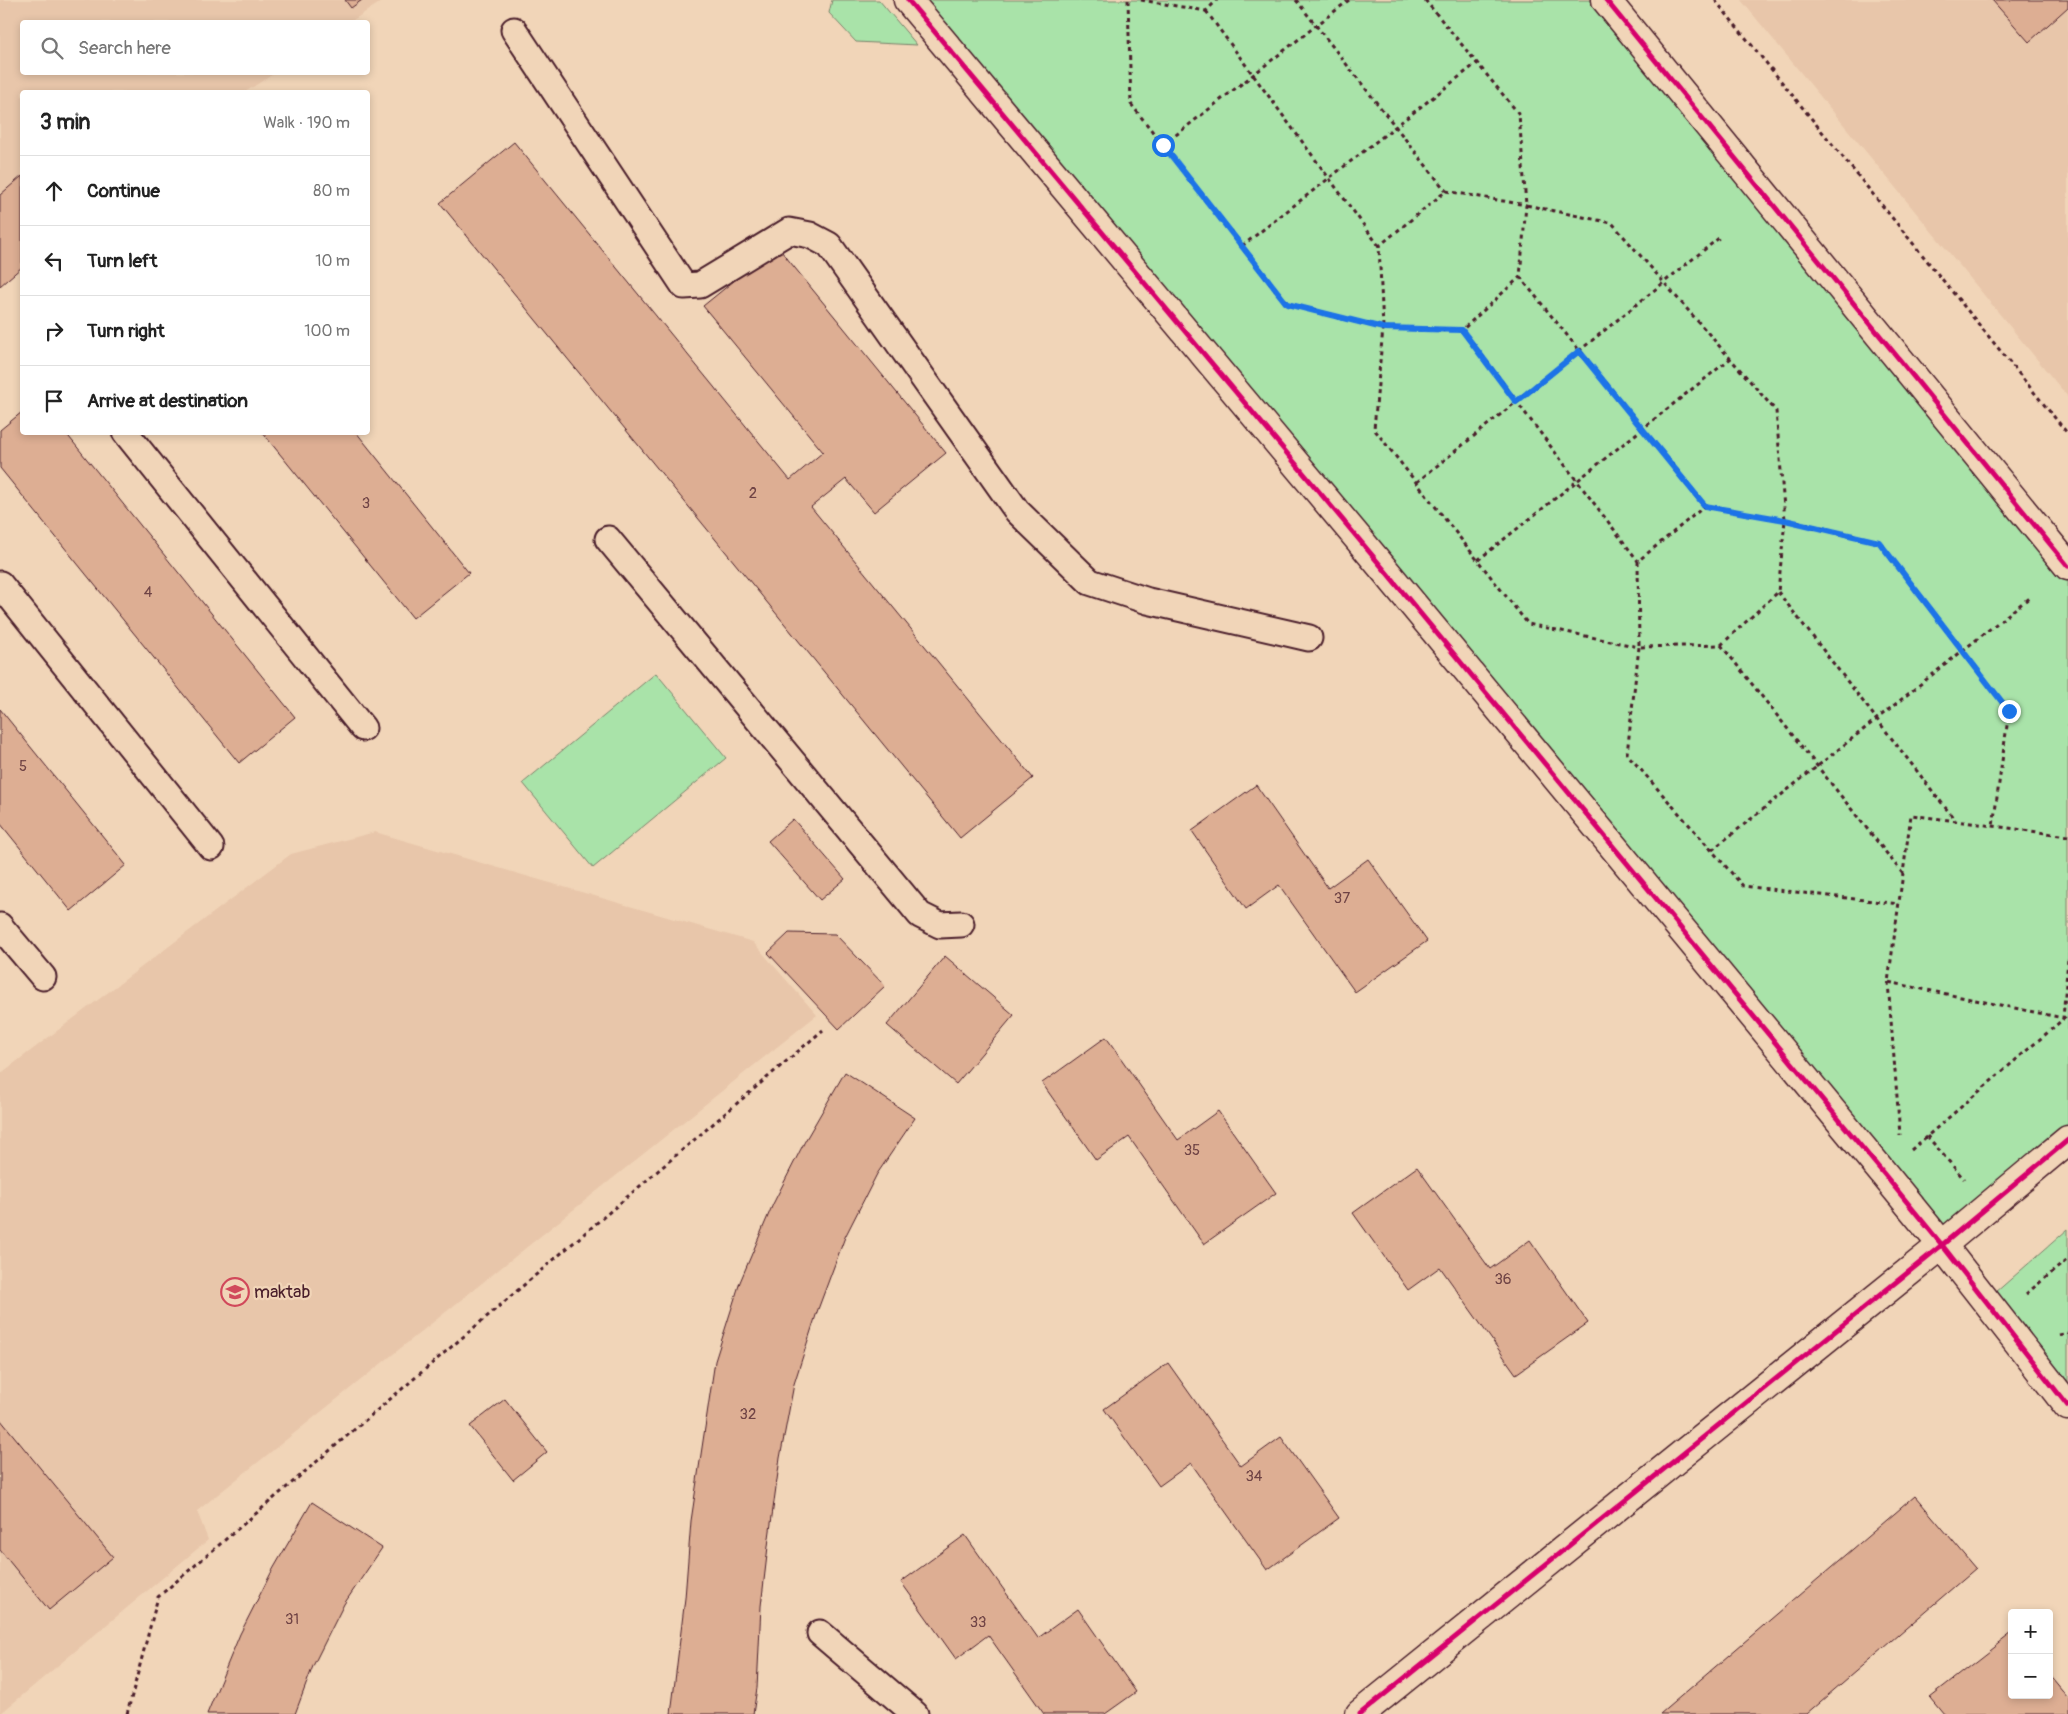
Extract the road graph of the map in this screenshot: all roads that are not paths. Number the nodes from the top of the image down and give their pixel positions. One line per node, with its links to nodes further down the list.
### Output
1 (908, 0): 15 (street)
2 (1606, 0): 6 (street)
3 (514, 30): 8 (lane)
4 (127, 435): 9 (lane)
5 (608, 539): 11 (lane)
6 (2068, 566)
7 (0, 584): 10 (lane)
8 (1309, 638)
9 (364, 728)
10 (211, 847)
11 (961, 924)
12 (0, 926): 13 (lane)
13 (43, 977)
14 (2068, 1140): 15 (street)
15 (1942, 1245): 16 (street); 19 (street)
16 (2068, 1406)
17 (820, 1633): 18 (lane)
18 (915, 1714)
19 (1360, 1714)

